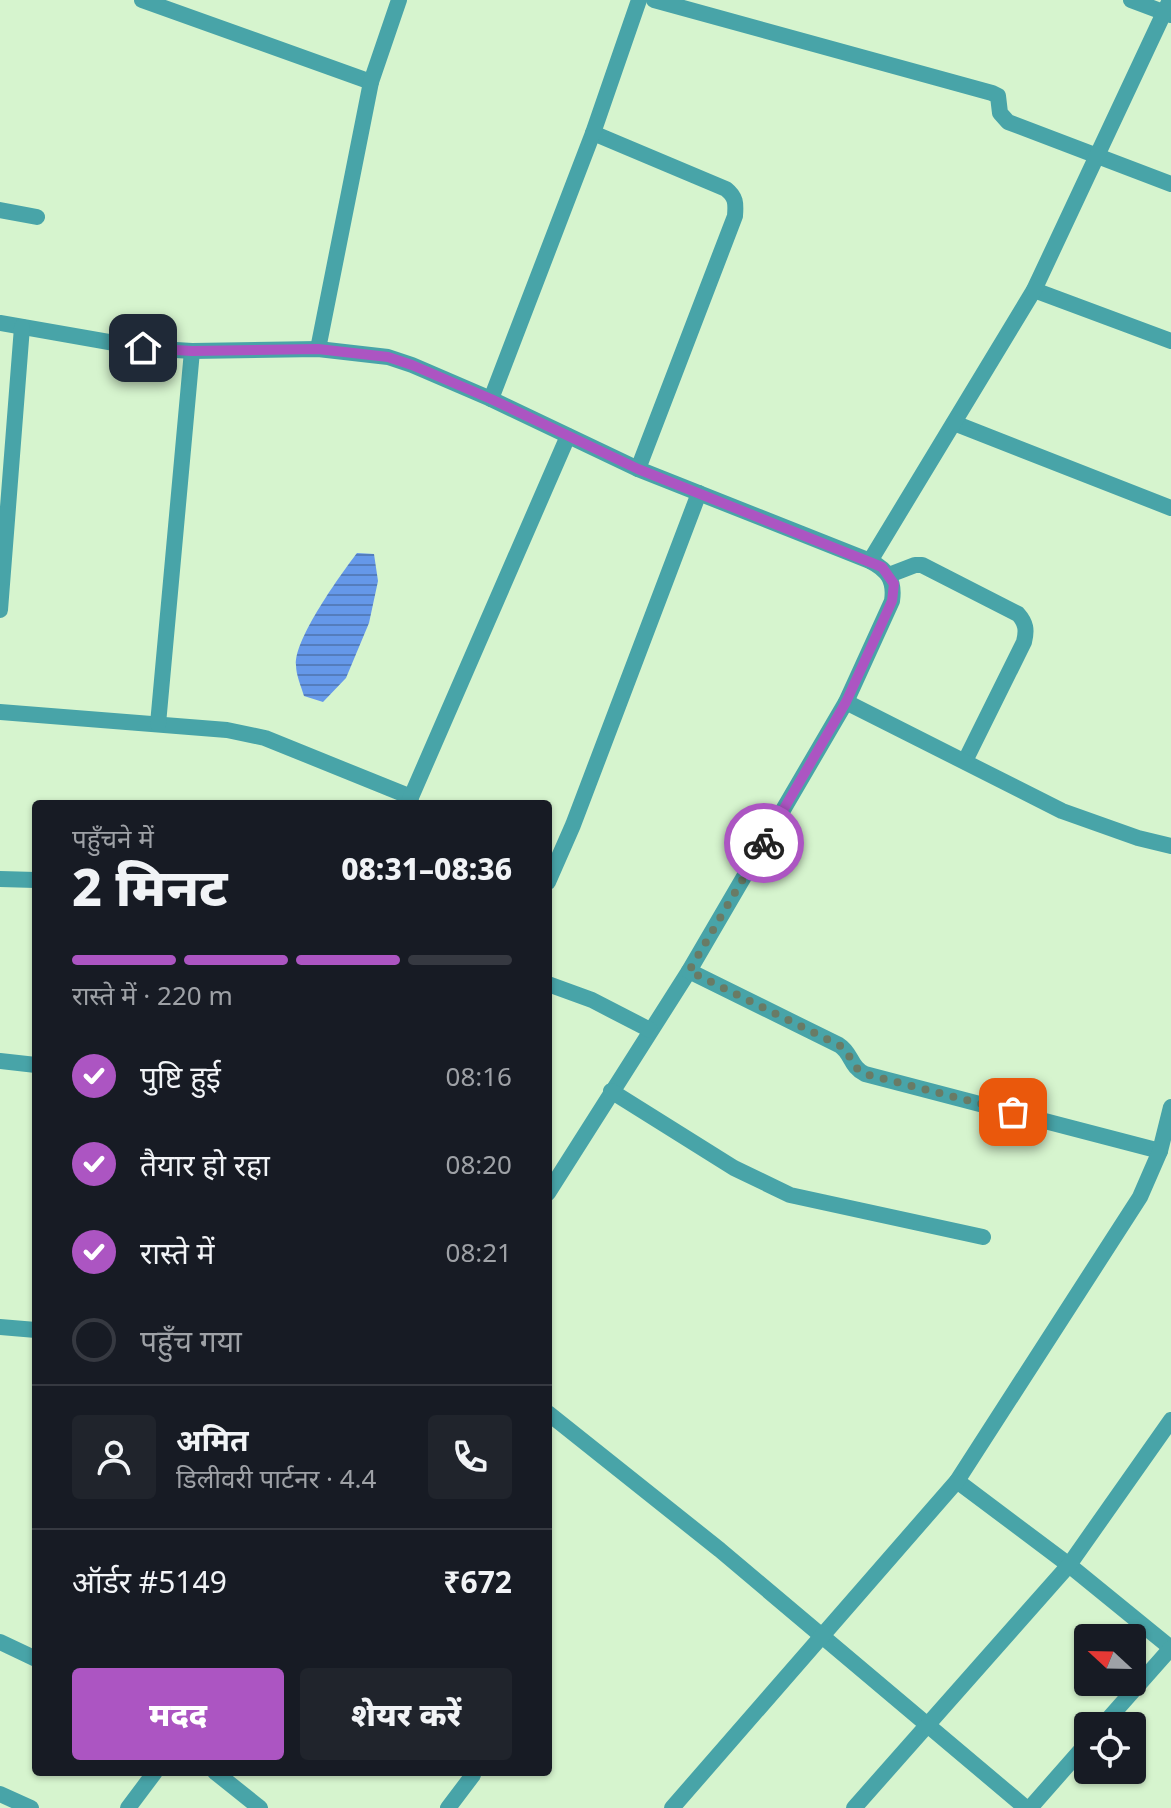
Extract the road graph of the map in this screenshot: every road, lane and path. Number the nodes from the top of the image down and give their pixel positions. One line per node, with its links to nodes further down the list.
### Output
1 (142, 0): 7 (street)
2 (399, 0): 7 (street)
3 (639, 0): 8 (street)
4 (654, 0): 9 (street)
5 (1131, 0): 6 (street)
6 (1169, 9): 9 (street)
7 (371, 82): 17 (street)
8 (593, 133): 19 (street); 22 (street)
9 (1095, 156): 10 (street); 13 (street)
10 (1171, 184)
11 (0, 210): 12 (street)
12 (37, 217)
13 (1034, 290): 16 (street); 20 (street)
14 (0, 323): 15 (street)
15 (22, 327): 18 (street); 27 (street)
16 (1171, 341)
17 (318, 349): 18 (street); 19 (street)
18 (192, 351): 30 (street)
19 (491, 399): 21 (street)
20 (954, 423): 24 (street); 25 (street)
21 (568, 436): 22 (street); 33 (street)
22 (638, 469): 23 (street)
23 (699, 493): 25 (street); 35 (street)
24 (1171, 508)
25 (870, 561): 26 (street)
26 (889, 575): 28 (street); 31 (street)
27 (0, 610)
28 (846, 702): 31 (street); 38 (street)
29 (0, 712): 30 (street)
30 (158, 724): 32 (street)
31 (965, 761): 34 (street)
32 (407, 800)
33 (409, 800)
34 (1171, 846)
35 (552, 873)
36 (0, 879): 37 (street)
37 (32, 880)
38 (689, 971): 40 (street); 45 (street)
39 (552, 985): 40 (street)
40 (650, 1030): 43 (street)
41 (0, 1061): 42 (street)
42 (32, 1065)
43 (611, 1091): 46 (street); 47 (street)
44 (1171, 1107): 45 (street)
45 (1160, 1151): 52 (street)
46 (552, 1187)
47 (983, 1237)
48 (0, 1327): 49 (street)
49 (32, 1330)
50 (552, 1416): 54 (street)
51 (1171, 1420): 53 (street)
52 (957, 1481): 53 (street); 54 (street)
53 (1069, 1565): 56 (street); 59 (street)
54 (824, 1636): 59 (street); 69 (street)
55 (0, 1642): 57 (street)
56 (1171, 1648): 58 (street)
57 (32, 1657)
58 (1114, 1712)
59 (927, 1723): 70 (street); 71 (street)
60 (1074, 1757): 71 (street)
61 (152, 1776): 66 (street)
62 (220, 1776): 67 (street)
63 (472, 1776): 68 (street)
64 (0, 1794): 65 (street)
65 (31, 1808)
66 (128, 1808)
67 (260, 1808)
68 (448, 1808)
69 (672, 1808)
70 (854, 1808)
71 (1028, 1808)

